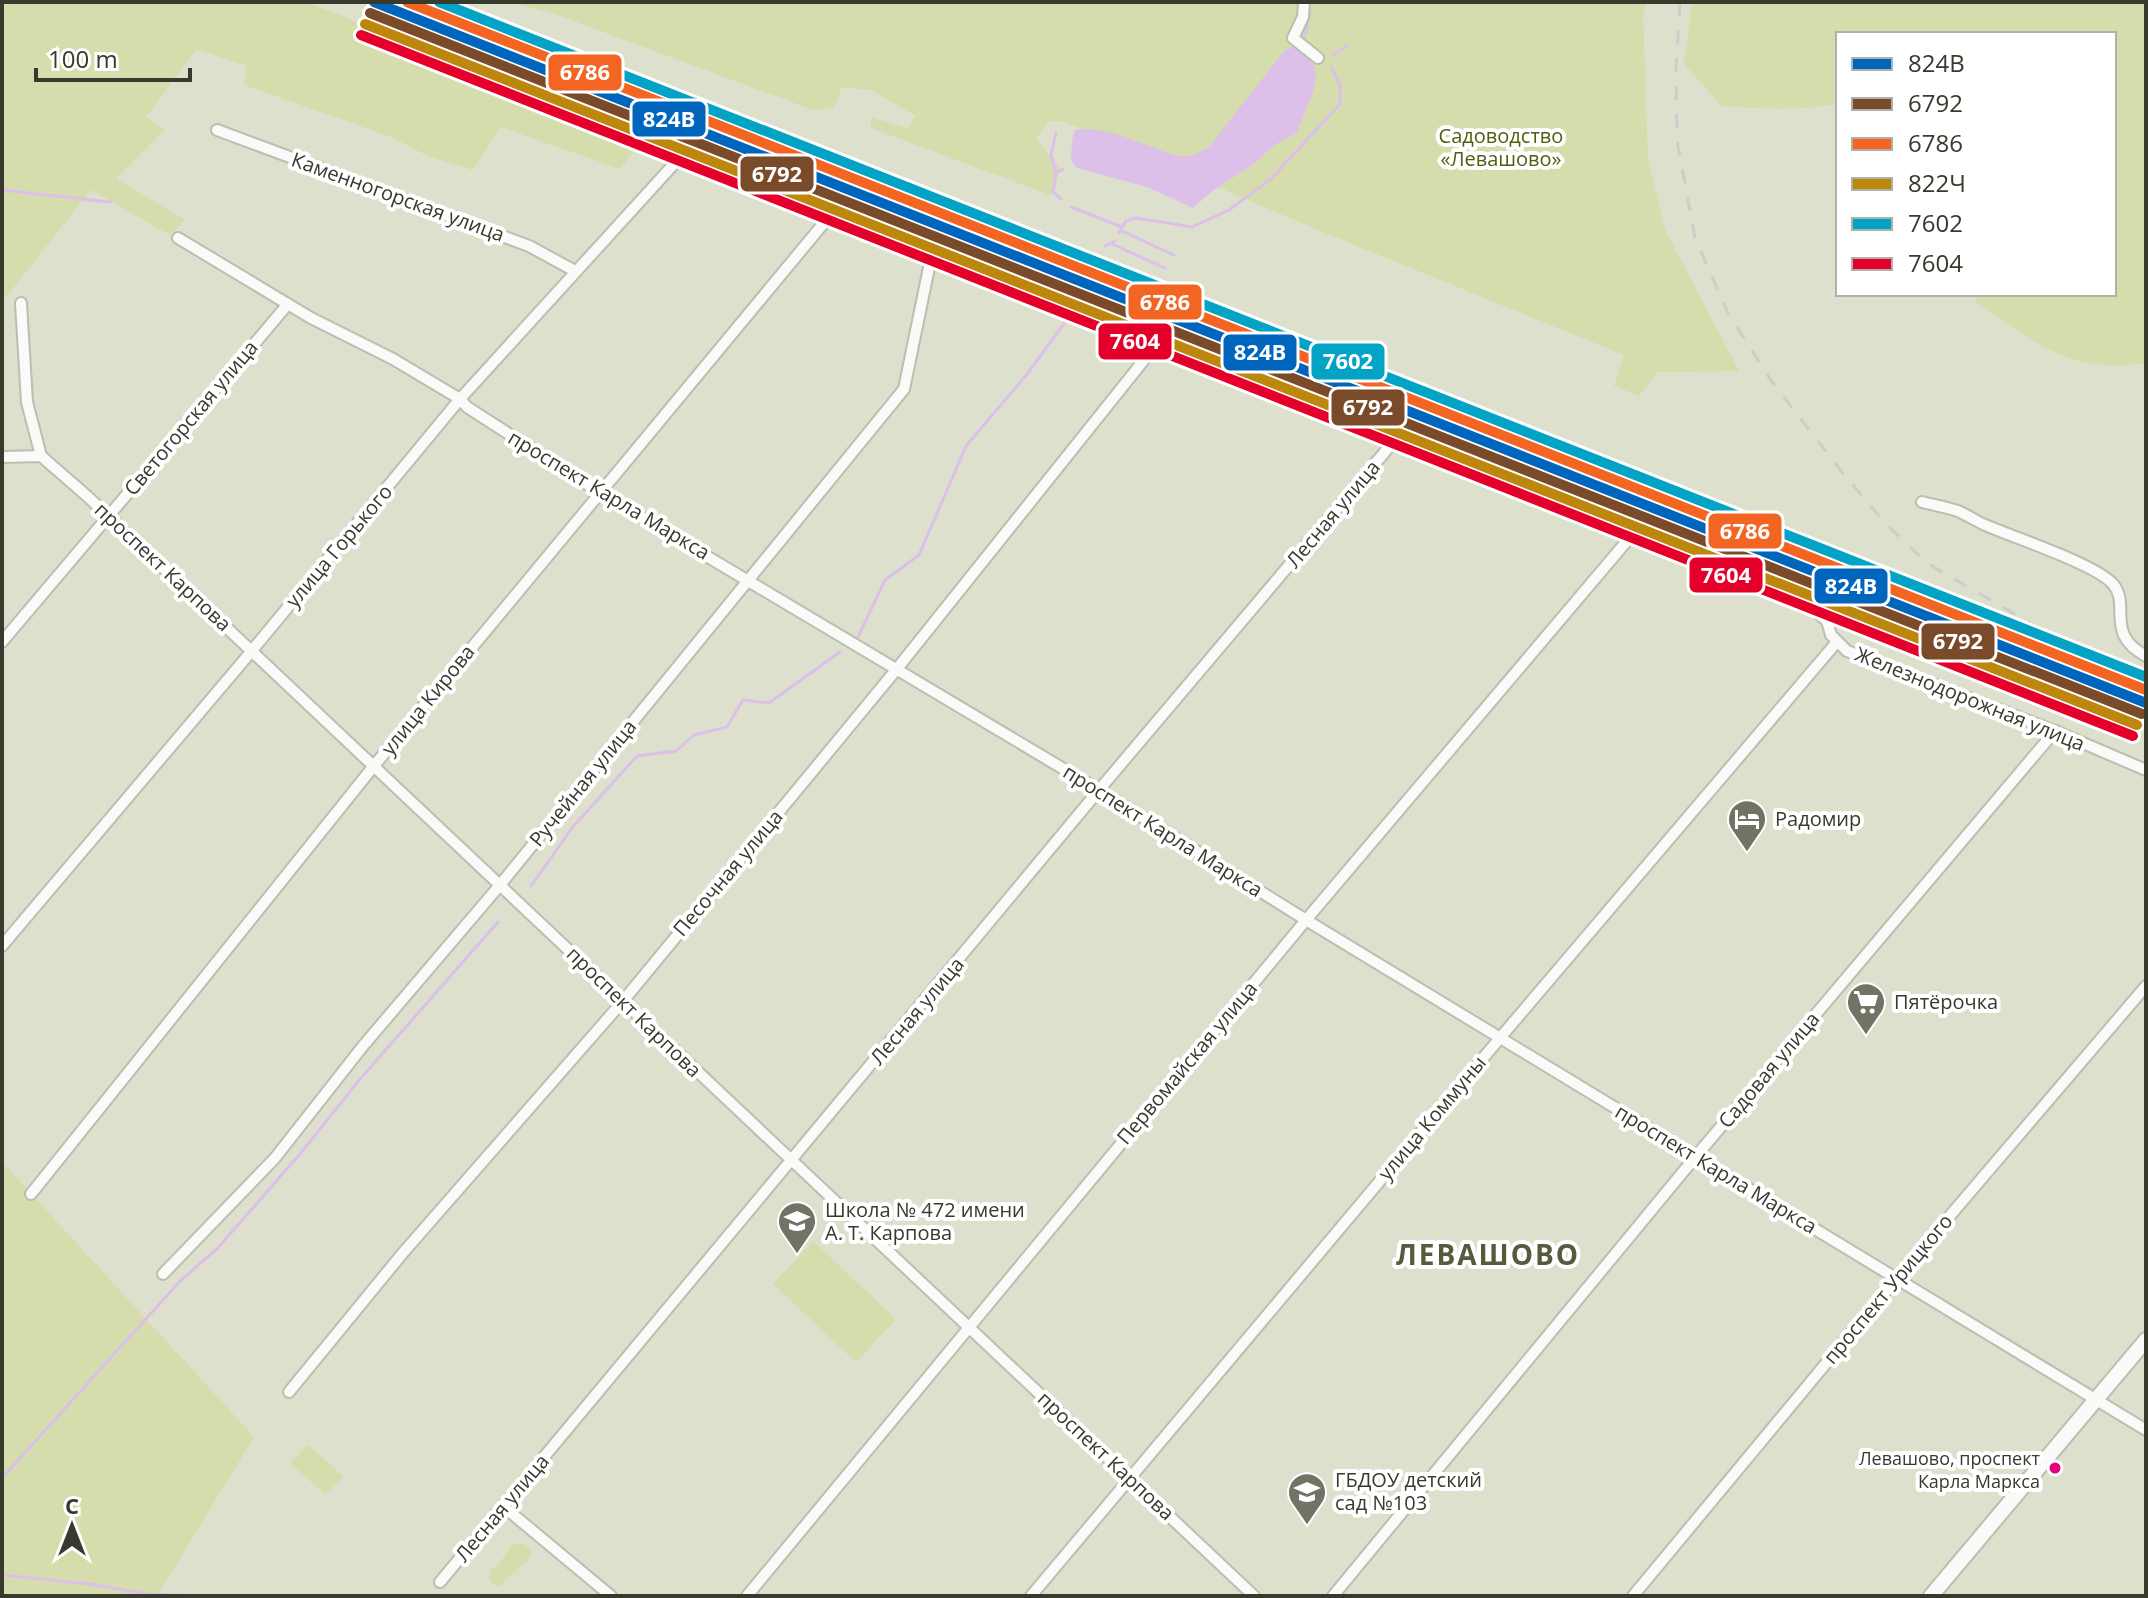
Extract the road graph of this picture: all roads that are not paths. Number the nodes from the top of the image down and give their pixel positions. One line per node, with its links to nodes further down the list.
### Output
1 (1304, 2): 2 (street)
2 (1318, 58)
3 (217, 130): 8 (street, Каменногорская улица)
4 (684, 153): 8 (street, улица Горького)
5 (833, 212): 7 (street, Железнодорожная улица); 16 (street, улица Кирова)
6 (178, 238): 10 (street, проспект Карла Маркса)
7 (932, 253): 11 (street, Железнодорожная улица); 20 (street, Ручейная улица)
8 (575, 271): 12 (street, улица Горького)
9 (21, 303): 14 (street)
10 (288, 304): 12 (street, проспект Карла Маркса); 18 (street, Светогорская улица)
11 (1156, 345): 13 (street, Железнодорожная улица); 25 (street, Песочная улица)
12 (460, 399): 16 (street, проспект Карла Маркса); 23 (street, улица Горького)
13 (1395, 440): 19 (street, Железнодорожная улица); 29 (street, Лесная улица)
14 (41, 456): 15 (street); 18 (street, проспект Карпова)
15 (2, 457)
16 (599, 492): 20 (street, проспект Карла Маркса); 27 (street, улица Кирова)
17 (1922, 502): 24 (street)
18 (109, 516): 21 (street, Светогорская улица); 23 (street, проспект Карпова)
19 (1632, 535): 22 (street, Железнодорожная улица); 31 (street, Первомайская улица)
20 (748, 578): 25 (street, проспект Карла Маркса); 30 (street, Ручейная улица)
21 (2, 642)
22 (1836, 643): 26 (street, Железнодорожная улица); 35 (street, улица Коммуны)
23 (252, 651): 27 (street, проспект Карпова); 32 (street, улица Горького)
24 (2146, 656)
25 (896, 670): 29 (street, проспект Карла Маркса); 34 (street, Песочная улица)
26 (2055, 731): 28 (street, Железнодорожная улица); 36 (street, Садовая улица)
27 (373, 767): 30 (street, проспект Карпова); 38 (street, улица Кирова)
28 (2146, 770)
29 (1099, 790): 31 (street, проспект Карла Маркса); 37 (street, Лесная улица)
30 (500, 885): 34 (street, проспект Карпова); 39 (street, Ручейная улица)
31 (1306, 920): 35 (street, проспект Карла Маркса); 41 (street, Первомайская улица)
32 (2, 946)
33 (2146, 986): 40 (street, проспект Урицкого)
34 (623, 1001): 37 (street, проспект Карпова); 43 (street, Песочная улица)
35 (1500, 1038): 36 (street, проспект Карла Маркса); 46 (street, улица Коммуны)
36 (1697, 1155): 40 (street, проспект Карла Маркса); 53 (street, Садовая улица)
37 (792, 1162): 41 (street, проспект Карпова); 47 (street, Лесная улица)
38 (31, 1194)
39 (163, 1274)
40 (1896, 1279): 44 (street, проспект Карла Маркса); 54 (street, проспект Урицкого)
41 (969, 1327): 46 (street, проспект Карпова); 50 (street, Первомайская улица)
42 (2146, 1340): 44 (street)
43 (289, 1392)
44 (2096, 1400): 45 (street, проспект Карла Маркса); 55 (street)
45 (2146, 1430)
46 (1130, 1478): 51 (street, улица Коммуны); 52 (street, проспект Карпова)
47 (504, 1507): 48 (street, Лесная улица); 49 (street)
48 (440, 1582)
49 (611, 1596)
50 (747, 1596)
51 (1031, 1596)
52 (1254, 1596)
53 (1333, 1596)
54 (1633, 1596)
55 (1931, 1596)

